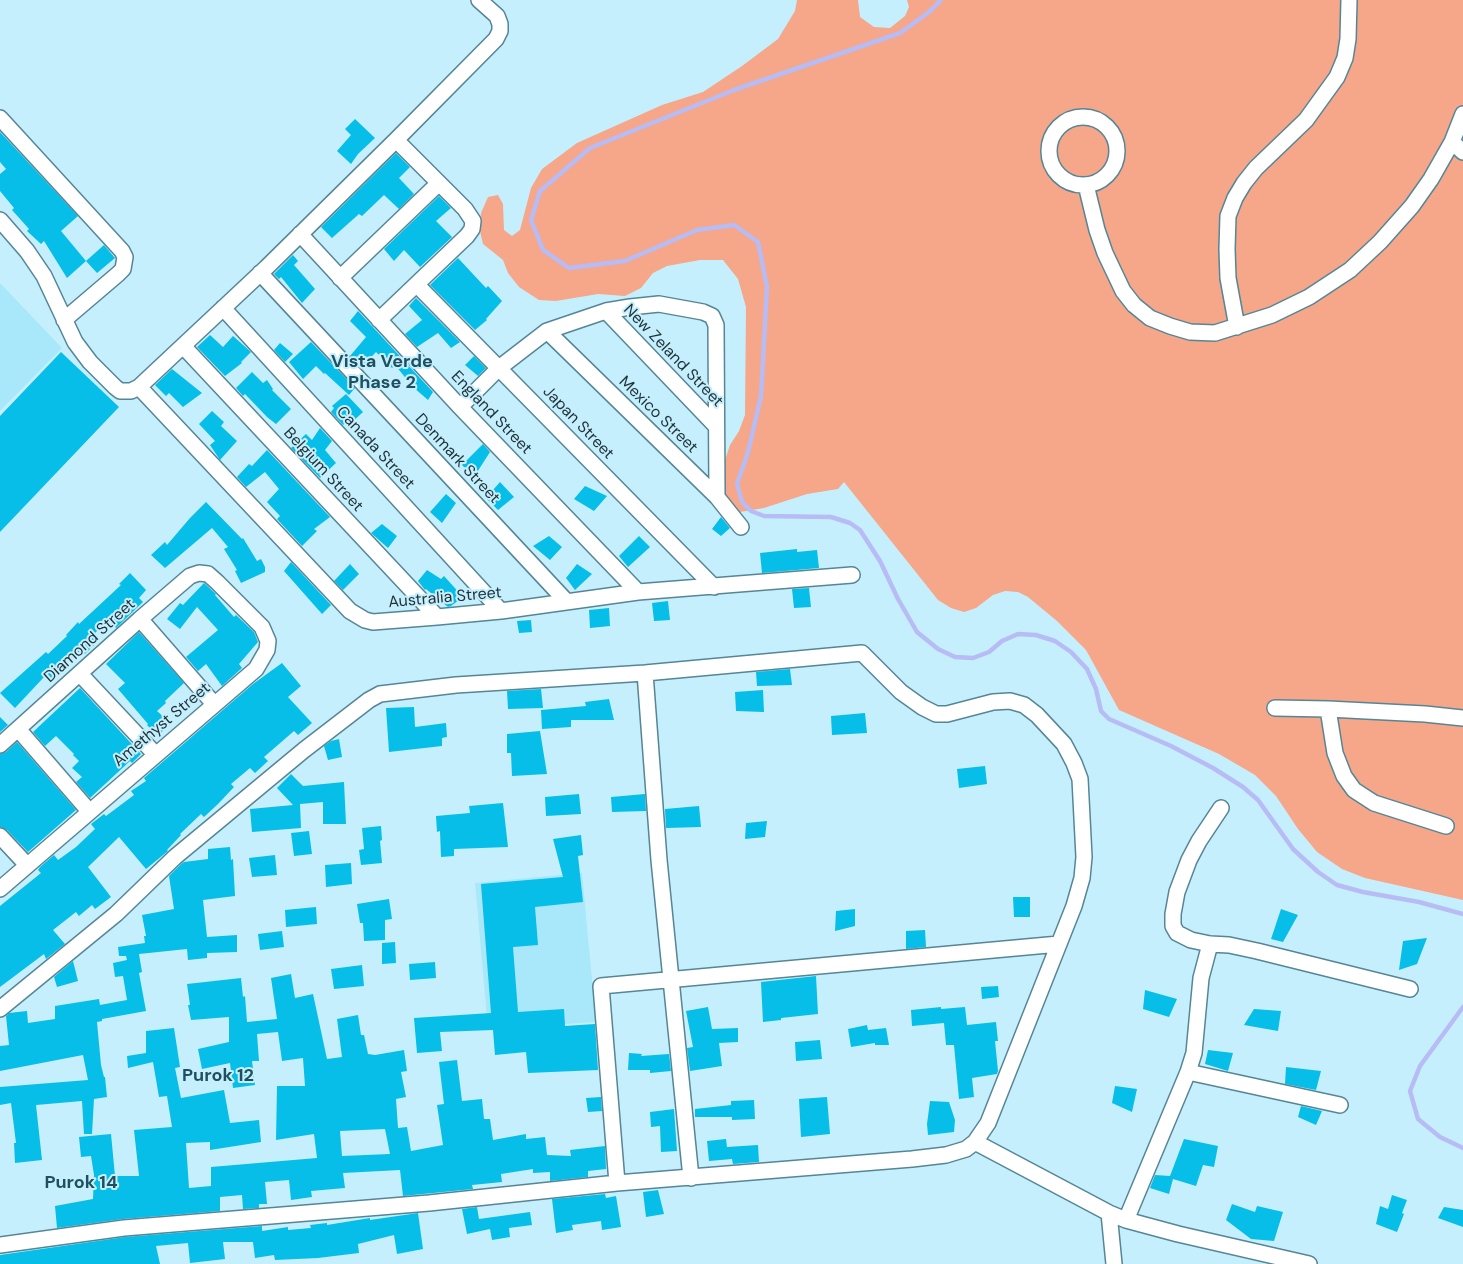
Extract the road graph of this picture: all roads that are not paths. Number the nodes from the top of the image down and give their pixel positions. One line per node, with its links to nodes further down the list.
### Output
1 (479, 0): 5 (street)
2 (1349, 0): 18 (street)
3 (1463, 114): 6 (street)
4 (0, 118): 16 (street)
5 (396, 140): 7 (street); 10 (street)
6 (1457, 147): 18 (street)
7 (439, 183): 12 (street); 13 (street)
8 (1086, 185): 8 (street); 18 (street)
9 (0, 220): 16 (street)
10 (300, 234): 11 (street); 12 (street, England Street)
11 (260, 273): 14 (street); 31 (street, Denmark Street)
12 (340, 278): 17 (street, England Street)
13 (417, 284): 17 (street); 21 (street, Japan Street)
14 (223, 308): 20 (street); 32 (street, Canada Street)
15 (606, 311): 19 (street); 24 (street, New Zeland Street); 24 (street)
16 (64, 320): 22 (street)
17 (379, 320): 23 (street, England Street)
18 (1237, 327)
19 (547, 331): 21 (street); 25 (street, Mexico Street)
20 (183, 346): 22 (street); 33 (street, Belgium Street)
21 (499, 368): 23 (street); 29 (street, Japan Street)
22 (139, 387): 33 (street, Australia Street)
23 (460, 407): 30 (street, England Street)
24 (715, 425): 25 (street)
25 (717, 497): 26 (street, Mexico Street)
26 (741, 527)
27 (208, 574): 34 (street, Diamond Street); 37 (street, Amethyst Street)
28 (852, 575): 29 (street, Australia Street)
29 (714, 587): 30 (street, Australia Street)
30 (638, 592): 31 (street, Australia Street)
31 (567, 602): 32 (street, Australia Street)
32 (501, 611): 33 (street, Australia Street)
33 (437, 617)
34 (140, 619): 36 (street, Diamond Street); 37 (street)
35 (644, 673): 50 (street); 52 (street); 54 (street)
36 (80, 674): 41 (street, Diamond Street); 43 (street)
37 (214, 704): 43 (street, Amethyst Street)
38 (1275, 708): 39 (street)
39 (1328, 708): 40 (street); 46 (street)
40 (1463, 718)
41 (18, 729): 42 (street, Diamond Street); 45 (street)
42 (0, 745)
43 (155, 754): 45 (street, Amethyst Street)
44 (1221, 808): 51 (street)
45 (89, 811): 48 (street, Amethyst Street)
46 (1446, 826)
47 (0, 836): 48 (street)
48 (27, 865): 49 (street, Amethyst Street)
49 (0, 889)
50 (1059, 944): 52 (street); 57 (street)
51 (1210, 944): 53 (street); 55 (street)
52 (670, 980): 58 (street); 59 (street)
53 (1410, 989)
54 (0, 1010)
55 (1188, 1072): 56 (street); 61 (street)
56 (1340, 1105)
57 (975, 1142): 58 (street); 60 (street)
58 (691, 1178): 59 (street)
59 (617, 1183): 62 (street)
60 (1109, 1213): 61 (street); 63 (street)
61 (1126, 1220): 64 (street)
62 (0, 1245)
63 (1114, 1264)
64 (1309, 1264)

